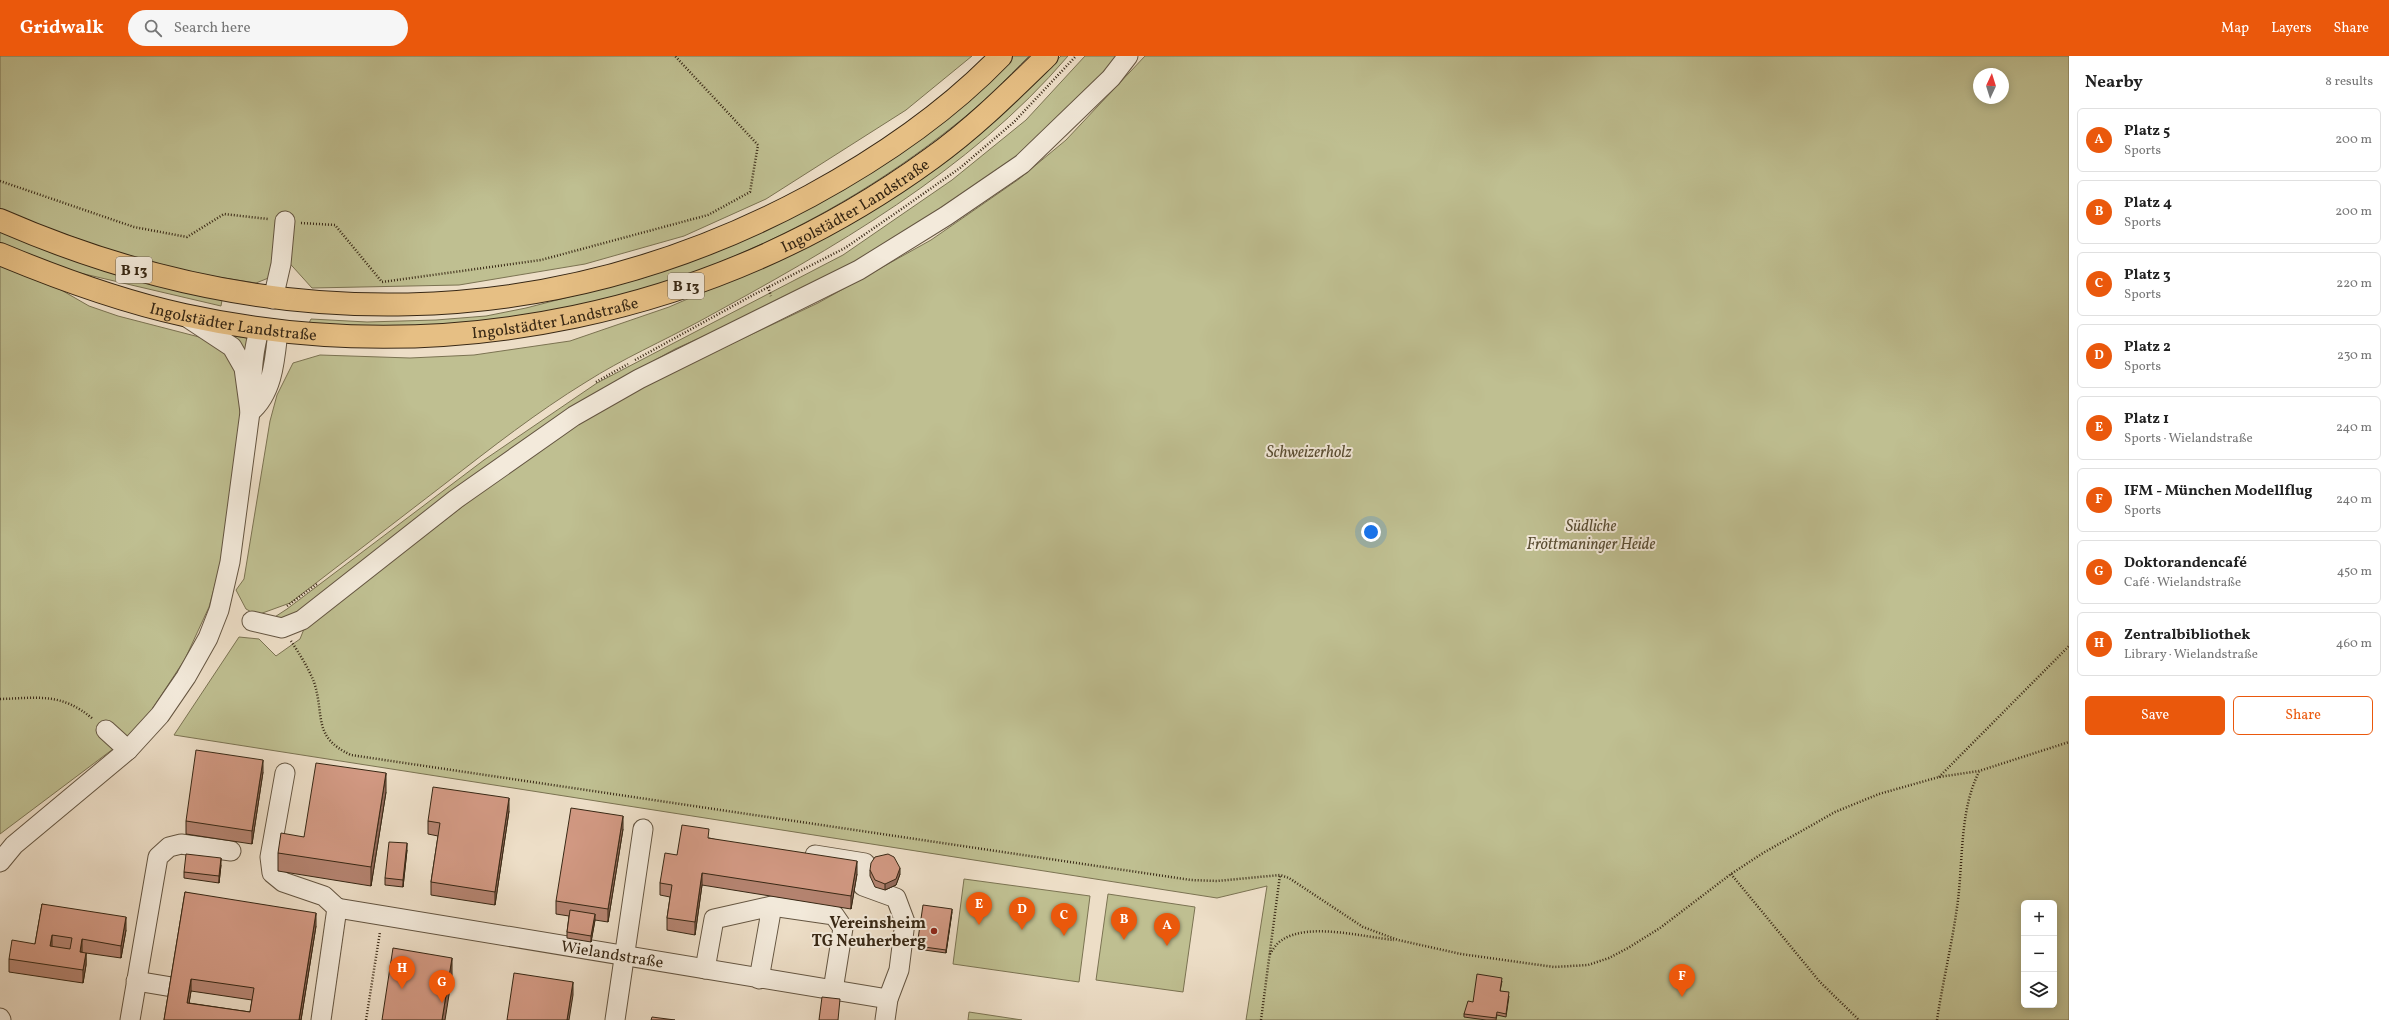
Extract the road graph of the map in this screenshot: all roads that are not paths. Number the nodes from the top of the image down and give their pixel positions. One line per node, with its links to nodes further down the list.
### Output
1 (1002, 56): 7 (main road, Ingolstädter Landstraße / B 13)
2 (1047, 56): 9 (main road, Ingolstädter Landstraße / B 13)
3 (1128, 56): 11 (street)
4 (0, 220): 7 (main road, Ingolstädter Landstraße / B 13)
5 (285, 221): 7 (street)
6 (0, 254): 8 (main road, Ingolstädter Landstraße / B 13)
7 (273, 299): 9 (main road)
8 (184, 315): 9 (main road, Ingolstädter Landstraße / B 13); 10 (street)
9 (269, 330): 10 (street)
10 (250, 412): 13 (street)
11 (252, 621)
12 (106, 730): 13 (street)
13 (128, 750): 18 (street)
14 (285, 773): 20 (street)
15 (643, 829): 21 (street)
16 (231, 851): 24 (street)
17 (815, 855): 27 (street)
18 (0, 862)
19 (772, 906): 22 (street); 23 (street); 26 (street)
20 (337, 908): 21 (street, Wielandstraße); 29 (street)
21 (626, 956): 22 (street, Wielandstraße); 30 (street)
22 (705, 969): 23 (street, Wielandstraße)
23 (759, 979): 26 (street, Wielandstraße)
24 (136, 981): 25 (street); 28 (street)
25 (172, 987)
26 (833, 990): 27 (street, Wielandstraße)
27 (888, 999): 31 (street)
28 (130, 1020)
29 (321, 1020)
30 (615, 1020)
31 (885, 1020)

